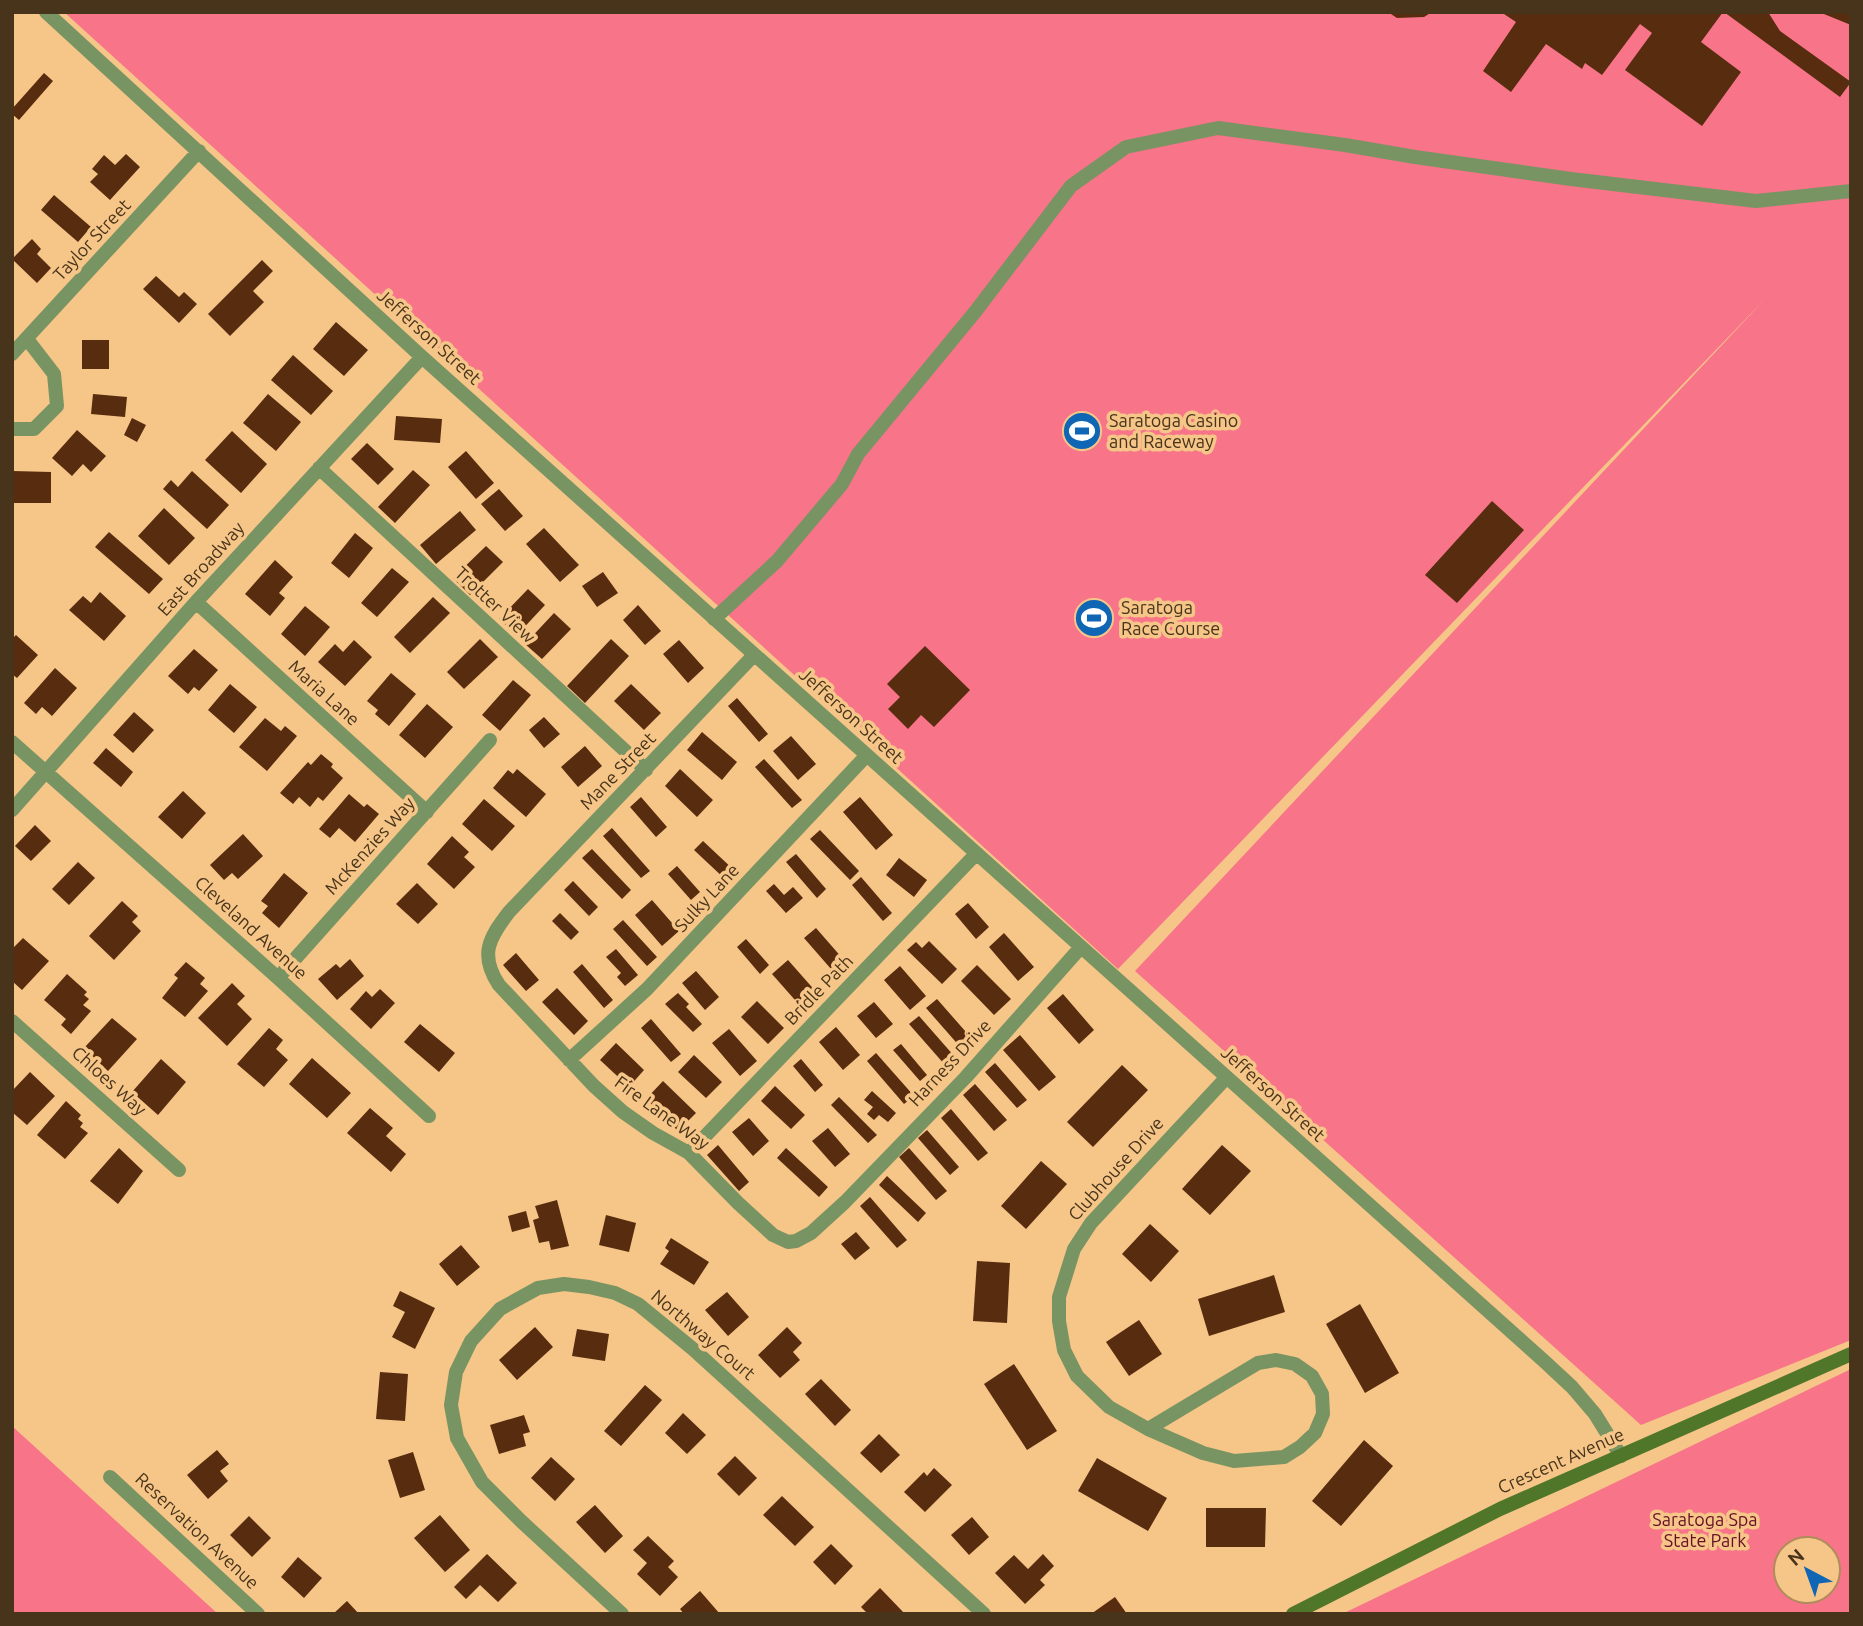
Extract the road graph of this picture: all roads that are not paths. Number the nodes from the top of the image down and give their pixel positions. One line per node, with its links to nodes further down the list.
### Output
1 (46, 12): 2 (street, Jefferson Street)
2 (199, 151): 4 (street, Taylor Street); 6 (street, Jefferson Street)
3 (1851, 191): 10 (street)
4 (27, 339): 5 (street, Taylor Street); 7 (street)
5 (12, 354)
6 (422, 357): 8 (street, East Broadway); 10 (street, Jefferson Street)
7 (12, 429)
8 (319, 468): 9 (street, East Broadway); 15 (street, Trotter View)
9 (196, 602): 16 (street, East Broadway); 18 (street, Maria Lane)
10 (713, 619): 11 (street, Jefferson Street)
11 (754, 655): 14 (street, Jefferson Street); 15 (street, Mane Street)
12 (491, 740): 18 (street, McKenzies Way)
13 (12, 742): 16 (street, Cleveland Avenue)
14 (867, 755): 19 (street, Jefferson Street); 24 (street, Sulky Lane)
15 (646, 769): 20 (street, Mane Street)
16 (46, 771): 17 (street, East Broadway); 22 (street, Cleveland Avenue)
17 (12, 810)
18 (426, 812): 22 (street, McKenzies Way)
19 (976, 853): 21 (street, Jefferson Street); 27 (street, Bridle Path)
20 (509, 912): 24 (street, Fire Lane Way)
21 (1081, 947): 25 (street, Jefferson Street); 29 (street, Harness Drive)
22 (278, 978): 26 (street, Cleveland Avenue)
23 (12, 1021): 28 (street, Chloes Way)
24 (569, 1060): 27 (street, Fire Lane Way)
25 (1226, 1078): 31 (street, Clubhouse Drive); 32 (street, Jefferson Street)
26 (429, 1116)
27 (689, 1153): 29 (street, Fire Lane Way)
28 (179, 1170)
29 (845, 1202)
30 (1851, 1354): 32 (street, Crescent Avenue)
31 (1148, 1429): 31 (street, Clubhouse Drive)
32 (1621, 1456): 37 (street, Crescent Avenue)
33 (110, 1477): 34 (street, Reservation Avenue)
34 (258, 1614)
35 (622, 1614): 36 (street, Northway Court)
36 (984, 1614)
37 (1293, 1614)

